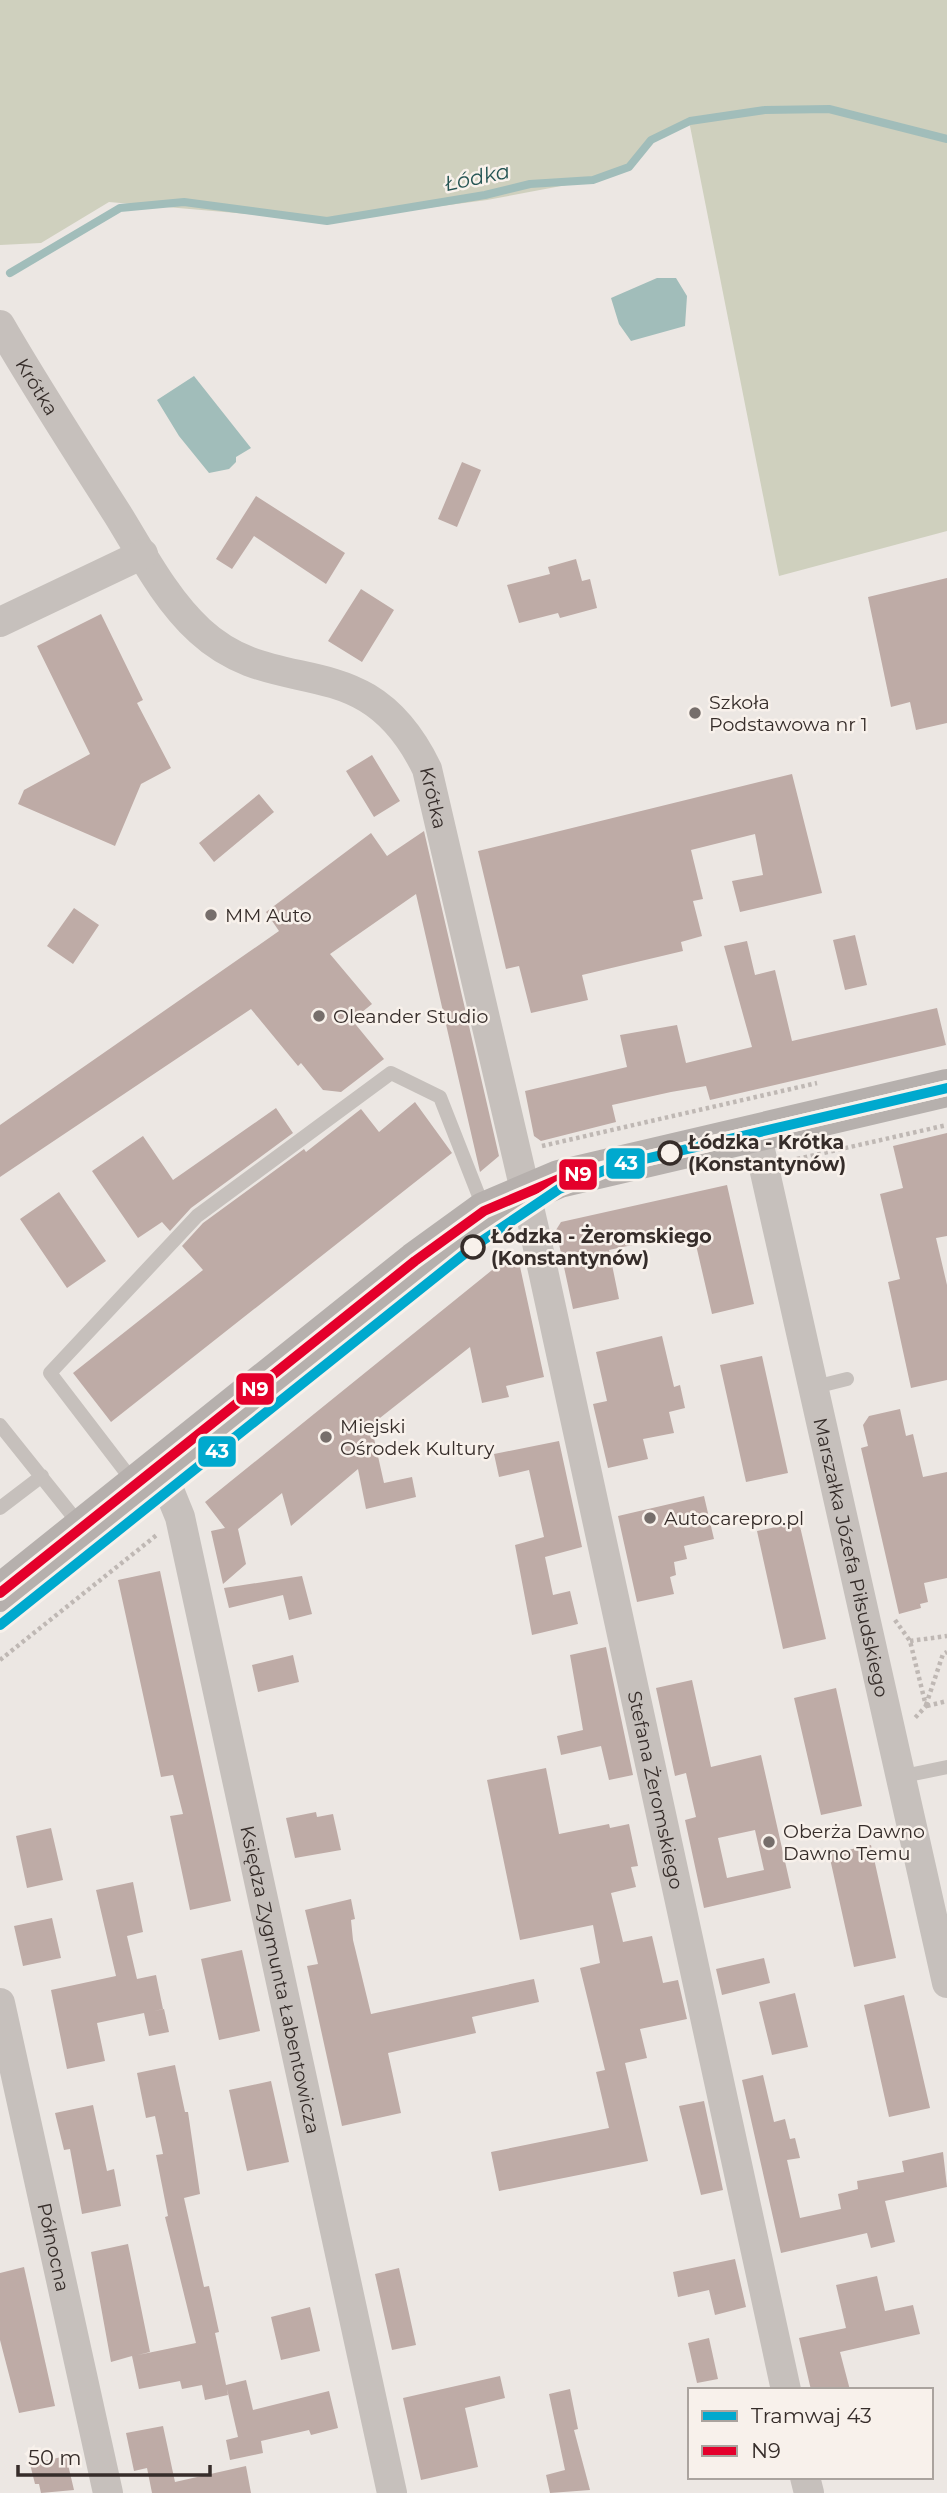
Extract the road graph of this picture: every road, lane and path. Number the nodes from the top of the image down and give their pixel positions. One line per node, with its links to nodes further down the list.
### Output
1 (0, 325): 2 (street, Krótka)
2 (143, 554): 3 (street); 9 (street, Krótka)
3 (0, 622)
4 (830, 1080): 9 (path)
5 (947, 1088): 7 (main road)
6 (947, 1125): 8 (path)
7 (756, 1132): 9 (main road); 12 (street, Marszałka Józefa Piłsudskiego)
8 (789, 1161)
9 (520, 1175): 10 (main road); 31 (street, Stefana Żeromskiego)
10 (484, 1211): 15 (main road); 15 (lane)
11 (847, 1379): 12 (lane)
12 (815, 1387): 28 (street, Marszałka Józefa Piłsudskiego)
13 (0, 1425): 14 (lane)
14 (42, 1476): 16 (lane); 18 (lane)
15 (145, 1477): 17 (street, Księdza Zygmunta Łabentowicza); 18 (main road)
16 (0, 1508)
17 (180, 1517): 24 (path); 33 (street, Księdza Zygmunta Łabentowicza)
18 (82, 1528): 19 (main road)
19 (0, 1593)
20 (891, 1614): 22 (path)
21 (947, 1636): 22 (path)
22 (911, 1641): 26 (path)
23 (947, 1652): 26 (path)
24 (0, 1660)
25 (947, 1701): 26 (path)
26 (926, 1706): 28 (path)
27 (947, 1767): 28 (lane)
28 (913, 1774): 29 (street, Marszałka Józefa Piłsudskiego)
29 (946, 1973)
30 (0, 2003): 32 (street, Północna)
31 (786, 2388)
32 (108, 2493)
33 (393, 2493)

